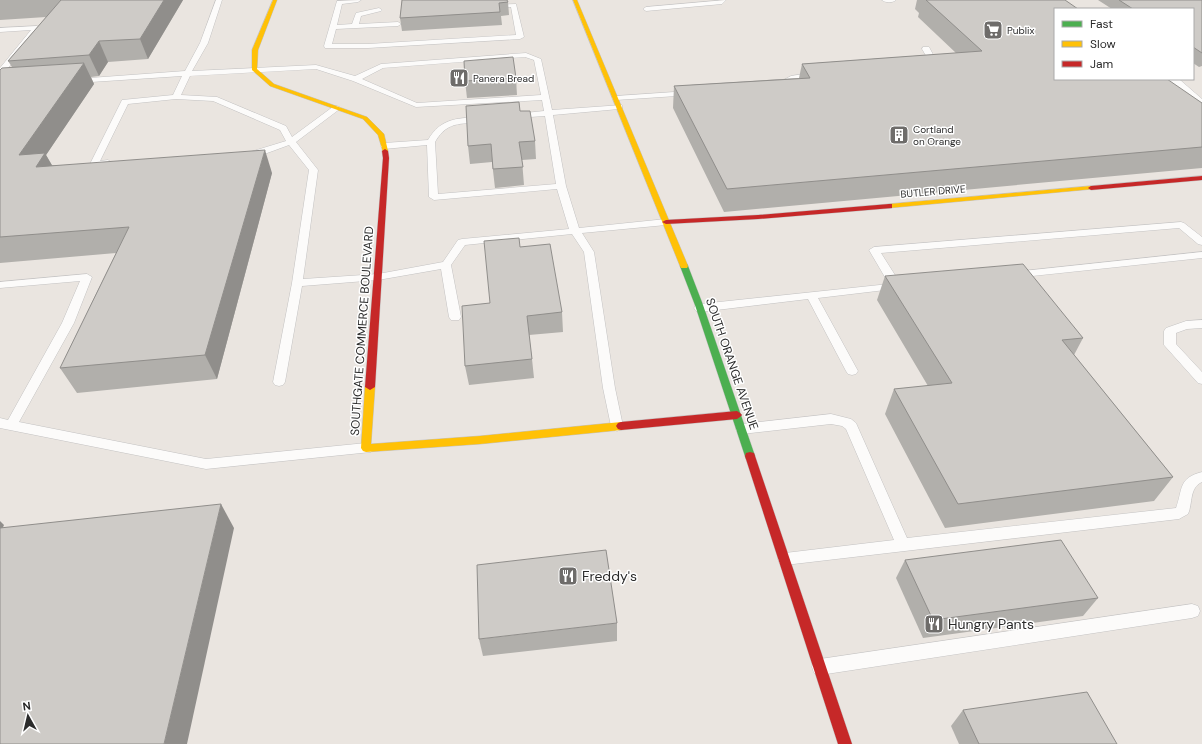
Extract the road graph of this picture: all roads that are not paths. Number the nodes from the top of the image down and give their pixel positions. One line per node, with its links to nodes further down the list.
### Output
1 (219, 0): 20 (lane)
2 (275, 0): 17 (street)
3 (358, 0): 13 (lane)
4 (464, 0): 13 (lane)
5 (575, 0): 28 (street, SOUTH ORANGE AVENUE)
6 (723, 0): 9 (lane)
7 (885, 0): 8 (lane)
8 (893, 0)
9 (646, 9)
10 (379, 10): 12 (lane)
11 (398, 24): 12 (lane)
12 (355, 27): 13 (lane)
13 (332, 28)
14 (0, 30): 18 (lane)
15 (926, 49): 16 (lane)
16 (917, 66)
17 (254, 69): 20 (lane); 21 (lane); 30 (street, SOUTHGATE COMMERCE BOULEVARD)
18 (3, 72)
19 (828, 72): 24 (lane)
20 (186, 74): 23 (lane); 26 (lane)
21 (356, 79): 27 (lane); 27 (lane)
22 (1172, 80): 29 (street)
23 (64, 82)
24 (772, 87)
25 (696, 93): 28 (lane)
26 (176, 97): 32 (lane); 36 (lane)
27 (545, 97): 31 (lane)
28 (618, 103): 31 (lane); 39 (street, SOUTH ORANGE AVENUE)
29 (1202, 107)
30 (337, 108): 32 (lane); 34 (street, SOUTHGATE COMMERCE BOULEVARD)
31 (549, 113): 33 (lane); 38 (lane)
32 (291, 142): 35 (lane); 46 (lane)
33 (431, 142): 34 (lane); 38 (lane)
34 (384, 146): 45 (street, SOUTHGATE COMMERCE BOULEVARD)
35 (241, 155)
36 (117, 162)
37 (1202, 178): 39 (street, BUTLER DRIVE)
38 (561, 186): 40 (lane)
39 (666, 222): 40 (lane); 51 (street, SOUTH ORANGE AVENUE)
40 (575, 231): 43 (lane); 59 (lane)
41 (1202, 242): 49 (lane)
42 (1202, 255): 44 (lane)
43 (446, 265): 45 (lane); 52 (lane)
44 (1006, 275)
45 (378, 278): 46 (lane); 61 (street, SOUTHGATE COMMERCE BOULEVARD)
46 (297, 283): 56 (lane)
47 (0, 285): 58 (lane)
48 (911, 285): 49 (lane)
49 (896, 286): 50 (lane)
50 (811, 295): 51 (lane); 54 (lane)
51 (700, 308): 57 (street, SOUTH ORANGE AVENUE)
52 (455, 317)
53 (1202, 324): 55 (lane)
54 (852, 371)
55 (1202, 380)
56 (279, 382)
57 (737, 415): 59 (street, SOUTHGATE COMMERCE BOULEVARD); 60 (street, SOUTH ORANGE AVENUE)
58 (6, 424): 61 (lane)
59 (617, 426): 61 (street, SOUTHGATE COMMERCE BOULEVARD)
60 (742, 429): 63 (lane); 64 (street, SOUTH ORANGE AVENUE)
61 (366, 448)
62 (1202, 477): 63 (lane)
63 (903, 545): 64 (lane)
64 (784, 559): 66 (street, SOUTH ORANGE AVENUE)
65 (1192, 611): 66 (lane)
66 (820, 667): 67 (street, SOUTH ORANGE AVENUE)
67 (845, 744)

